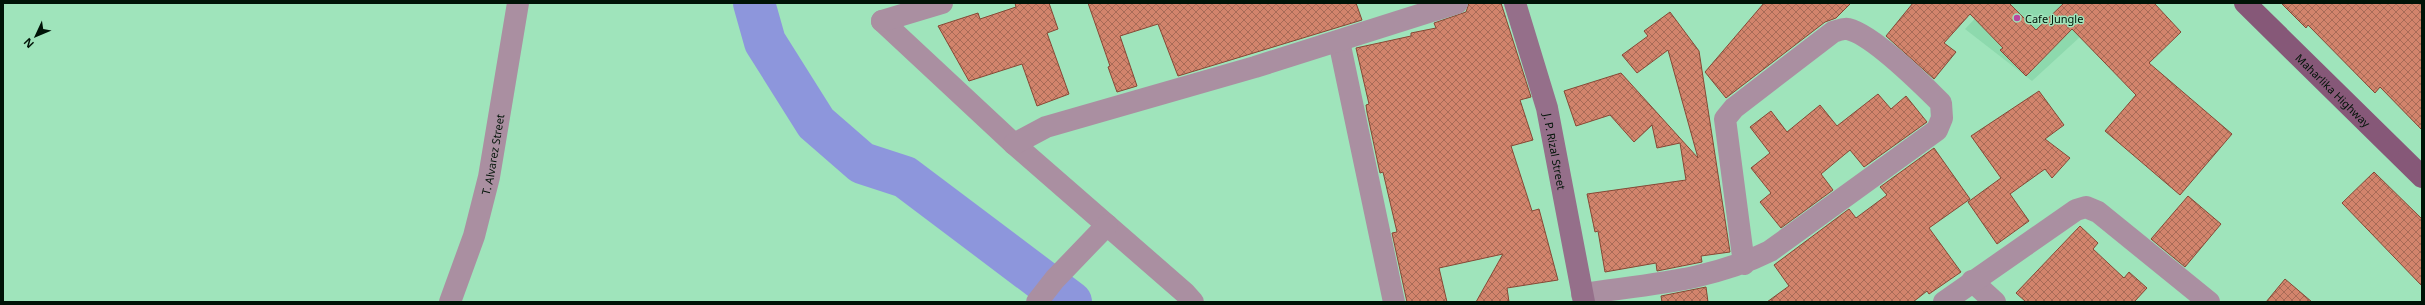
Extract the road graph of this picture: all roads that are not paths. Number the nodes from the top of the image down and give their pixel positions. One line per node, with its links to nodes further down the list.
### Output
1 (518, 3): 13 (street, T. Alvarez Street)
2 (942, 3): 7 (street)
3 (1457, 3): 6 (street)
4 (1514, 3): 12 (main road, J. P. Rizal Street)
5 (2245, 3): 8 (main road, Maharlika Highway)
6 (1339, 41): 7 (street); 16 (street)
7 (1014, 144): 9 (street)
8 (2422, 177)
9 (1107, 225): 14 (street); 15 (street)
10 (1744, 264): 10 (street); 12 (street)
11 (1972, 282): 17 (street); 18 (street); 19 (street)
12 (1583, 298)
13 (450, 302)
14 (1037, 302)
15 (1193, 302)
16 (1394, 302)
17 (1944, 302)
18 (1995, 302)
19 (2209, 302)

